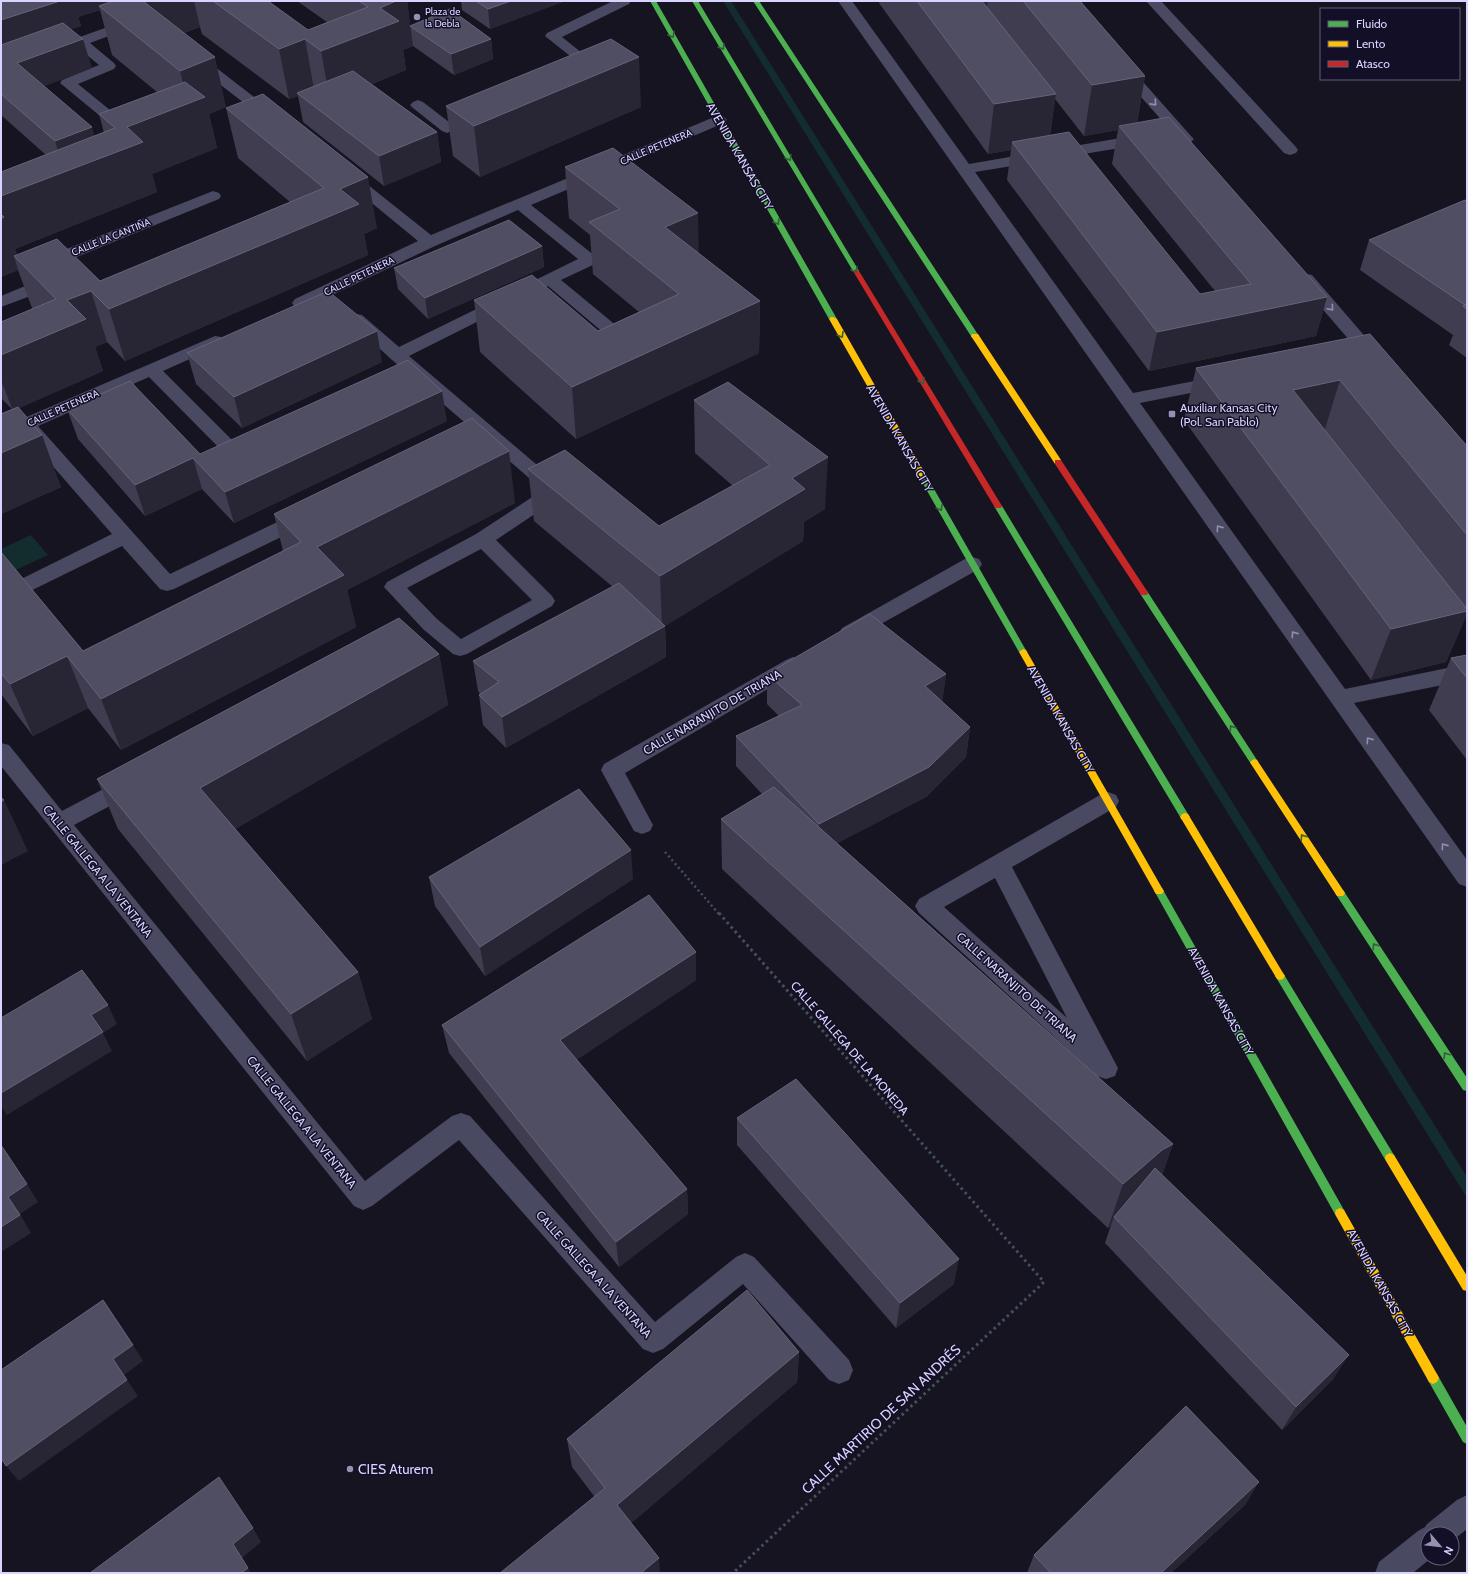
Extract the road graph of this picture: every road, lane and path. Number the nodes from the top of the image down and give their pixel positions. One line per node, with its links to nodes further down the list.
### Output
1 (624, 1): 12 (street)
2 (653, 1): 15 (main road, AVENIDA KANSAS CITY, one-way to 15)
3 (695, 1): 61 (main road, one-way to 61)
4 (756, 1): 59 (main road, one-way to 4)
5 (845, 1): 22 (street)
6 (1153, 1): 19 (street)
7 (148, 17): 8 (street)
8 (80, 42): 11 (street); 18 (street)
9 (186, 51): 16 (street)
10 (1114, 58): 17 (street, one-way to 17)
11 (1, 70)
12 (568, 75)
13 (418, 105): 14 (street)
14 (490, 109)
15 (719, 120): 24 (street, CALLE PETENERA); 44 (main road, AVENIDA KANSAS CITY, one-way to 44)
16 (284, 127)
17 (1168, 135): 20 (street); 22 (street)
18 (139, 141)
19 (1290, 150)
20 (1196, 151)
21 (333, 165): 25 (street)
22 (965, 169): 37 (street)
23 (213, 196): 28 (street, CALLE LA CANTIÑA)
24 (520, 204): 25 (street, CALLE PETENERA); 27 (street)
25 (429, 242): 29 (street, CALLE PETENERA)
26 (1294, 265): 35 (street, one-way to 35)
27 (550, 280): 32 (street); 33 (street)
28 (1, 302)
29 (335, 302): 30 (street, CALLE PETENERA); 33 (street)
30 (289, 309)
31 (231, 334): 34 (street, CALLE PETENERA)
32 (629, 345)
33 (397, 355): 43 (street)
34 (151, 369): 38 (street, CALLE PETENERA); 40 (street)
35 (1386, 372)
36 (1237, 379): 37 (street)
37 (1128, 400): 51 (street, one-way to 37)
38 (26, 424): 39 (street, CALLE PETENERA); 42 (street)
39 (1, 436)
40 (267, 442)
41 (322, 508): 42 (street)
42 (125, 536): 45 (street)
43 (483, 539): 46 (street); 46 (street)
44 (972, 564): 48 (street); 54 (main road, AVENIDA KANSAS CITY)
45 (1, 597)
46 (430, 624): 47 (street)
47 (409, 635)
48 (832, 643)
49 (811, 655): 56 (street, CALLE NARANJITO DE TRIANA)
50 (1467, 672): 51 (street)
51 (1340, 698): 58 (street, one-way to 51)
52 (1, 751): 55 (street, CALLE GALLEGA A LA VENTANA)
53 (150, 774): 55 (street)
54 (1108, 801): 57 (street); 63 (main road, AVENIDA KANSAS CITY)
55 (59, 823): 62 (street, CALLE GALLEGA A LA VENTANA)
56 (642, 825): 60 (path, CALLE GALLEGA DE LA MONEDA)
57 (999, 864): 57 (street, CALLE NARANJITO DE TRIANA)
58 (1467, 878)
59 (1467, 1087)
60 (1044, 1282): 67 (path, CALLE MARTIRIO DE SAN ANDRÉS)
61 (1467, 1286)
62 (839, 1370)
63 (1467, 1438)
64 (1467, 1510): 65 (street)
65 (1447, 1526)
66 (1420, 1548): 68 (street)
67 (733, 1573)
68 (1390, 1573)

